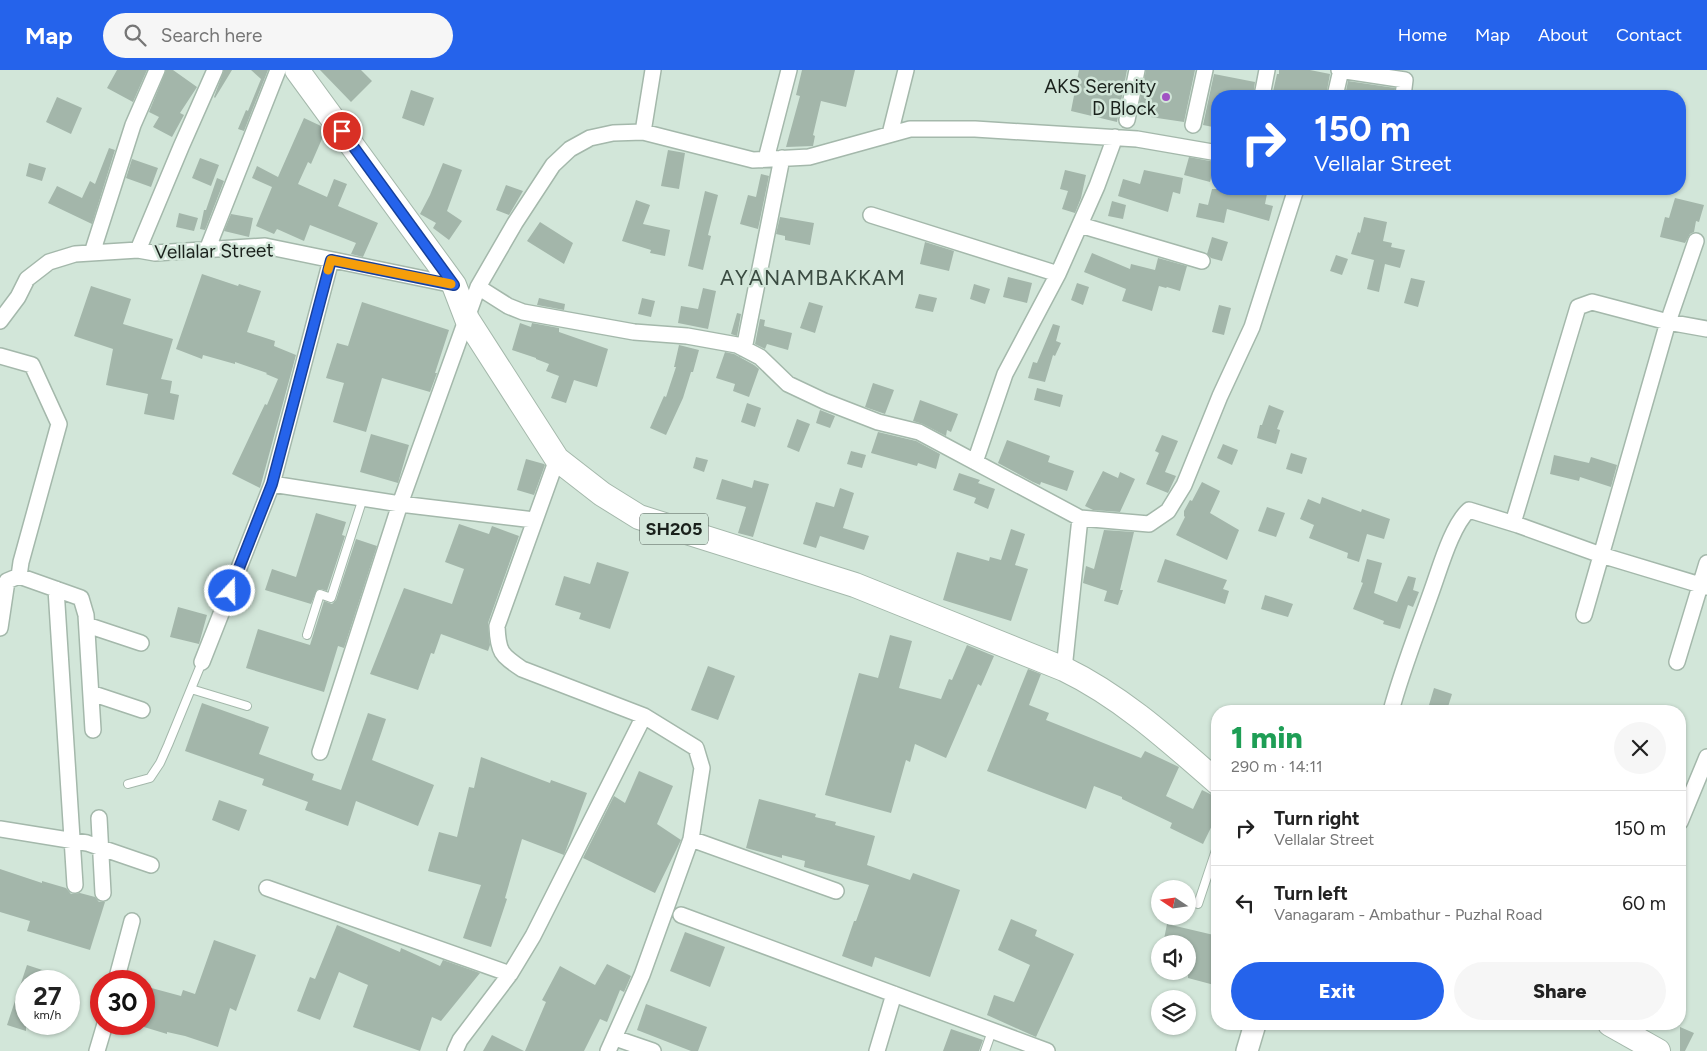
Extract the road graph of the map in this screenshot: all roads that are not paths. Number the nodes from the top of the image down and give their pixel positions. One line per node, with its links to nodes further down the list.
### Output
1 (157, 70): 29 (street)
2 (215, 70): 27 (street)
3 (278, 70): 28 (street)
4 (297, 70): 33 (main road, SH205)
5 (653, 70): 17 (street)
6 (789, 70): 22 (street)
7 (906, 70): 18 (street)
8 (1137, 70): 15 (street)
9 (1205, 70): 16 (street)
10 (1267, 70): 12 (street)
11 (1340, 70): 13 (street); 14 (street)
12 (1263, 90)
13 (1336, 90)
14 (1404, 90)
15 (1127, 120)
16 (1193, 125)
17 (644, 132): 22 (street); 34 (street)
18 (890, 134): 19 (street); 21 (street)
19 (1115, 137): 20 (street); 25 (street)
20 (1211, 152)
21 (782, 158): 22 (street); 39 (street)
22 (766, 159)
23 (1294, 195): 46 (street)
24 (871, 215): 32 (street)
25 (1080, 225): 31 (street); 32 (street)
26 (1696, 241): 37 (street)
27 (138, 250): 28 (street, Vellalar Street); 29 (street, Vellalar Street)
28 (207, 250): 30 (street, Vellalar Street)
29 (92, 254): 36 (street, Vellalar Street)
30 (331, 260): 33 (street, Vellalar Street); 43 (street)
31 (1202, 261)
32 (1058, 274): 42 (street)
33 (454, 285): 35 (main road, SH205)
34 (478, 287): 35 (street); 39 (street)
35 (467, 319): 41 (main road, SH205); 45 (street)
36 (0, 321)
37 (1668, 322): 38 (street); 48 (street); 49 (street)
38 (1707, 329)
39 (744, 349): 42 (street)
40 (0, 356): 51 (street)
41 (557, 460): 47 (street); 61 (main road, SH205)
42 (975, 462): 46 (street)
43 (272, 484): 44 (street); 59 (street)
44 (363, 498): 45 (street); 57 (lane)
45 (400, 504): 47 (street); 69 (street)
46 (1080, 518): 61 (street)
47 (534, 520): 67 (street)
48 (1513, 523): 49 (street); 64 (street)
49 (1601, 555): 52 (street); 54 (street)
50 (1707, 563): 52 (street)
51 (19, 576): 53 (street); 56 (street)
52 (1704, 586): 60 (street)
53 (56, 589): 55 (street); 77 (street)
54 (1584, 615)
55 (86, 625): 58 (street); 63 (street)
56 (0, 628)
57 (307, 635)
58 (141, 643)
59 (202, 662): 62 (lane)
60 (1677, 662)
61 (1064, 669): 71 (main road, SH205)
62 (191, 689): 65 (lane); 72 (lane)
63 (90, 692): 66 (street); 68 (street)
64 (1393, 705)
65 (247, 706)
66 (142, 710)
67 (644, 716): 76 (street); 89 (street)
68 (93, 730)
69 (320, 752)
70 (1707, 757): 73 (street)
71 (1211, 777)
72 (128, 784)
73 (1686, 808)
74 (99, 818): 78 (street)
75 (0, 828): 77 (street)
76 (691, 838): 83 (street); 95 (street)
77 (72, 840): 78 (street); 81 (street)
78 (101, 848): 79 (street); 84 (street)
79 (151, 865)
80 (1211, 865): 85 (lane)
81 (75, 885)
82 (267, 888): 89 (street)
83 (836, 891)
84 (103, 893)
85 (1198, 904)
86 (681, 915): 90 (street)
87 (132, 921): 88 (street)
88 (119, 970)
89 (510, 974): 97 (street)
90 (894, 994): 93 (street); 99 (street)
91 (1253, 1030): 102 (street)
92 (1621, 1030): 103 (main road)
93 (992, 1031): 100 (lane); 101 (street)
94 (103, 1035): 96 (street)
95 (611, 1045): 98 (street)
96 (101, 1050)
97 (455, 1051)
98 (653, 1051)
99 (877, 1051)
100 (985, 1051)
101 (1047, 1051)
102 (1247, 1051)
103 (1658, 1051)

